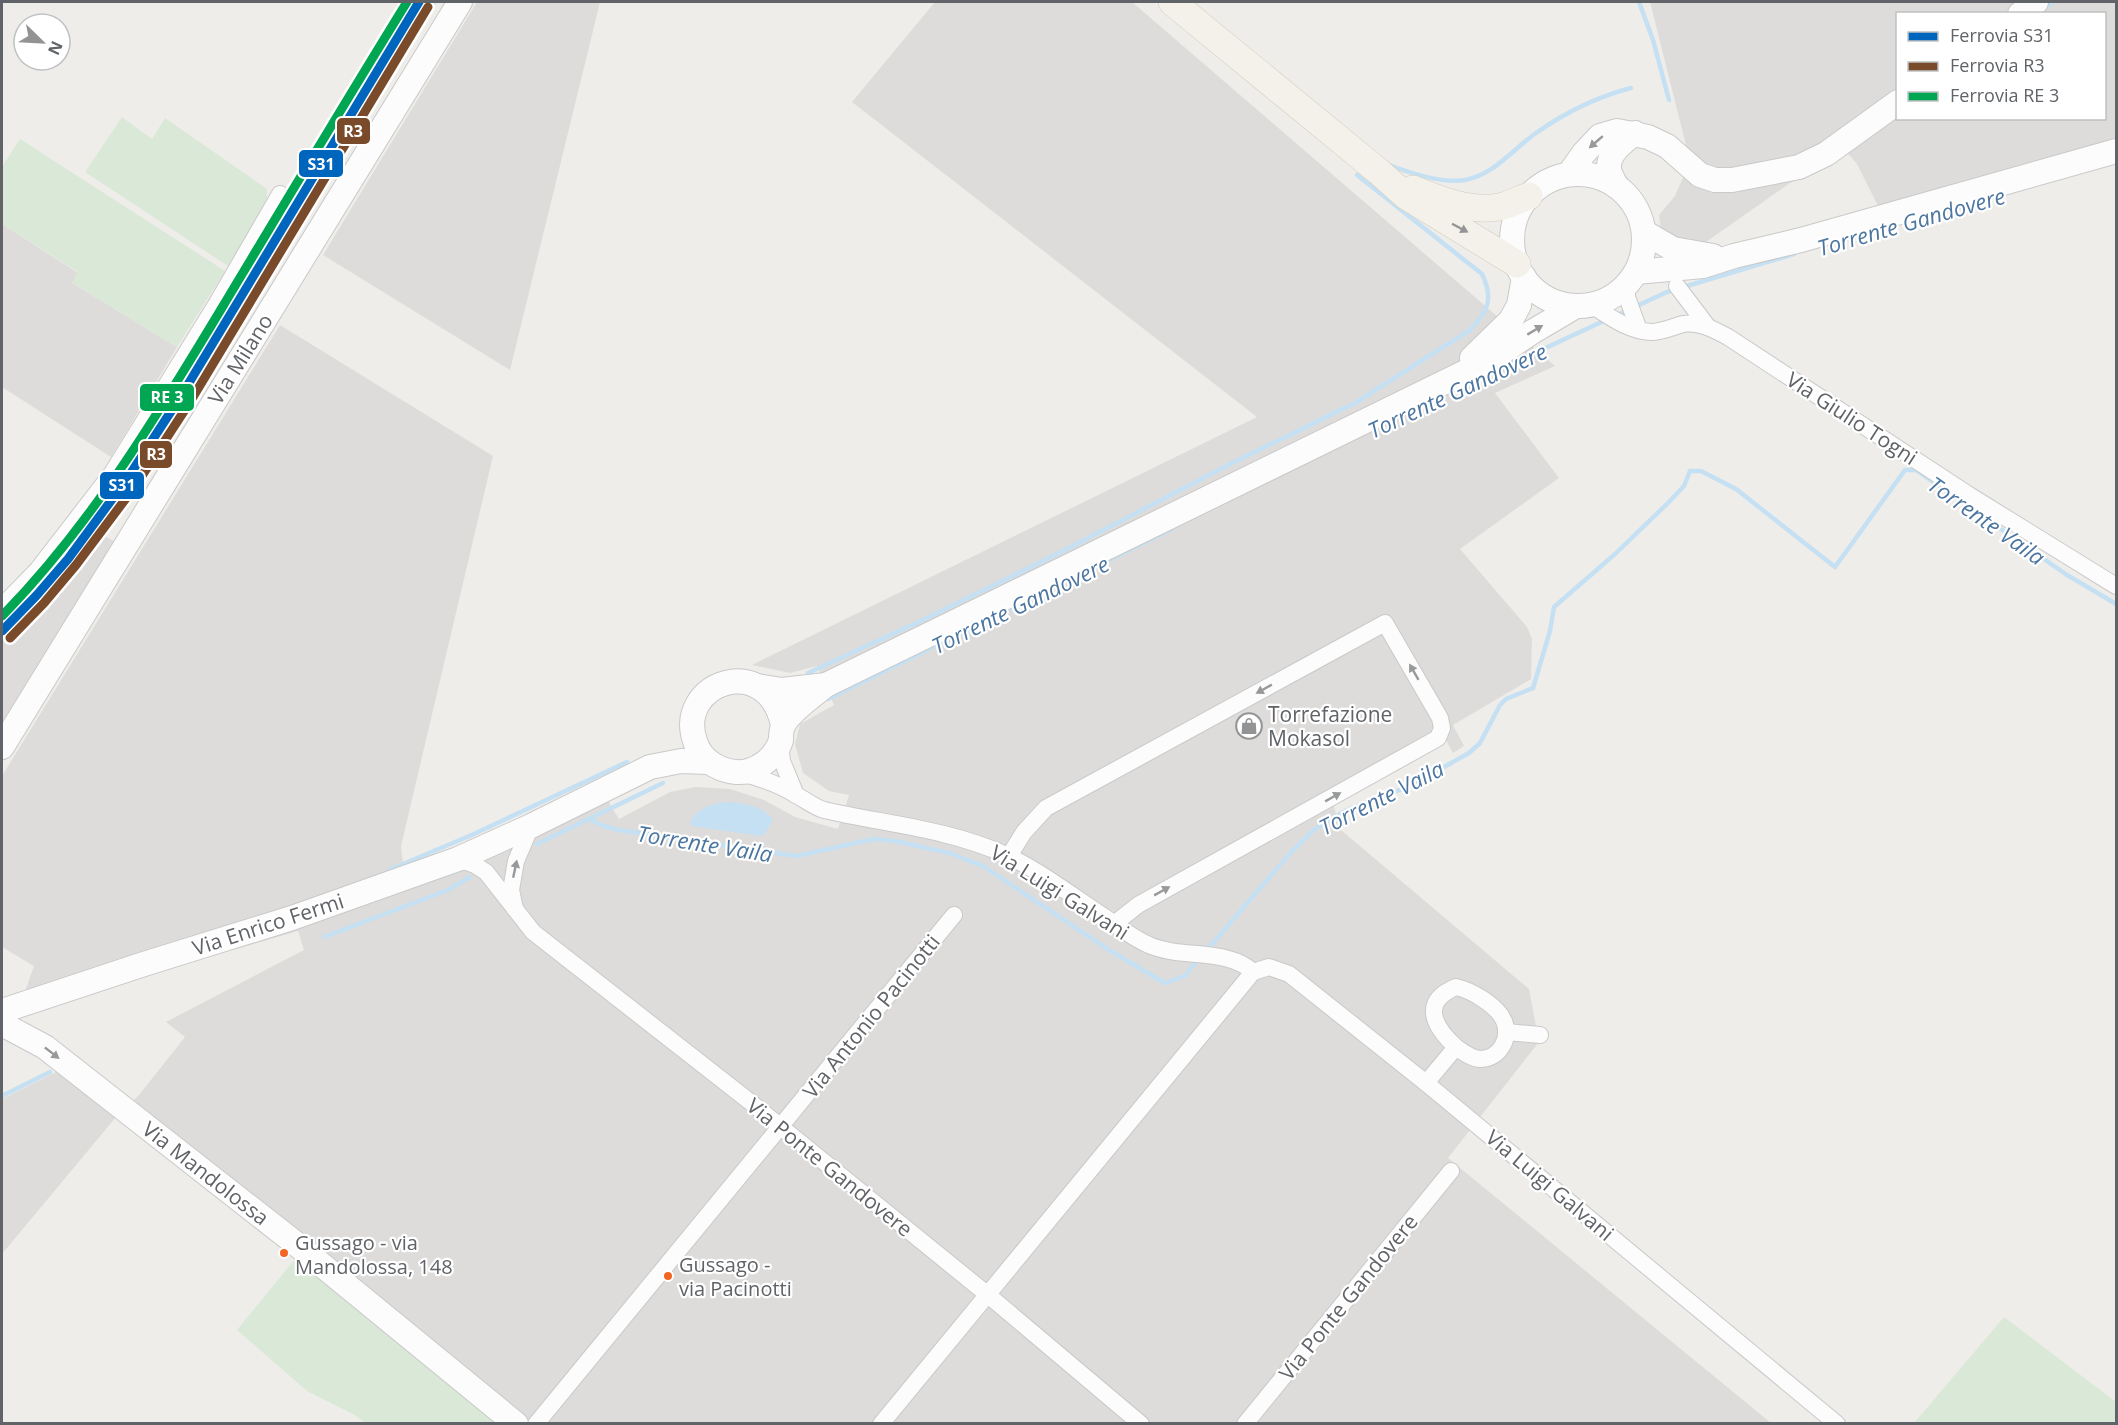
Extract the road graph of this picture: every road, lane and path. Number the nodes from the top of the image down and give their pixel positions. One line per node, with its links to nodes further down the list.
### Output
1 (460, 2): 28 (main road, Via Milano)
2 (1172, 2): 8 (main road)
3 (2036, 2): 4 (main road)
4 (2023, 12)
5 (1896, 103): 6 (main road)
6 (1635, 133): 9 (main road, one-way to 9); 10 (main road)
7 (2116, 151): 14 (main road)
8 (1378, 171): 12 (main road); 15 (main road, one-way to 15)
9 (1569, 174): 10 (main road); 12 (main road)
10 (1616, 186): 13 (main road)
11 (280, 194): 23 (street)
12 (1530, 196): 15 (main road)
13 (1644, 232): 14 (main road); 16 (main road)
14 (1734, 256): 16 (main road)
15 (1521, 271): 18 (main road); 21 (main road)
16 (1630, 285): 18 (main road); 20 (street)
17 (1677, 285): 19 (street)
18 (1589, 307): 20 (street, Via Giulio Togni); 21 (main road, one-way to 18)
19 (1708, 327): 20 (street, Via Giulio Togni); 22 (street, Via Giulio Togni)
20 (1639, 330)
21 (1448, 380): 24 (main road)
22 (2116, 586)
23 (2, 606)
24 (826, 685): 25 (main road); 27 (main road)
25 (757, 686): 26 (main road); 27 (main road)
26 (693, 718): 29 (main road); 30 (main road)
27 (781, 734): 31 (main road); 32 (street)
28 (2, 747)
29 (708, 762): 30 (main road); 31 (main road)
30 (650, 768): 33 (main road, Via Enrico Fermi)
31 (741, 772): 32 (street, Via Luigi Galvani)
32 (796, 795): 34 (street, Via Luigi Galvani)
33 (531, 826): 35 (main road, Via Enrico Fermi); 36 (street, one-way to 33)
34 (1009, 856): 38 (street, Via Luigi Galvani); 38 (street, one-way to 34)
35 (458, 859): 36 (street, Via Ponte Gandovere); 40 (main road, Via Enrico Fermi)
36 (516, 913): 46 (street, Via Ponte Gandovere)
37 (954, 915): 46 (street, Via Antonio Pacinotti)
38 (1113, 924): 39 (street, Via Luigi Galvani)
39 (1253, 972): 45 (street, Via Luigi Galvani); 48 (street)
40 (2, 1011)
41 (2, 1024): 49 (main road, Via Mandolossa, one-way to 49)
42 (1506, 1032): 43 (street); 44 (street); 44 (street)
43 (1540, 1035)
44 (1456, 1047): 45 (street)
45 (1426, 1083): 54 (street, Via Luigi Galvani)
46 (780, 1126): 48 (street, Via Ponte Gandovere); 50 (street, Via Antonio Pacinotti)
47 (1451, 1171): 53 (street, Via Ponte Gandovere)
48 (988, 1295): 51 (street); 52 (street, Via Ponte Gandovere)
49 (516, 1424)
50 (536, 1424)
51 (881, 1424)
52 (1141, 1424)
53 (1245, 1424)
54 (1837, 1424)

